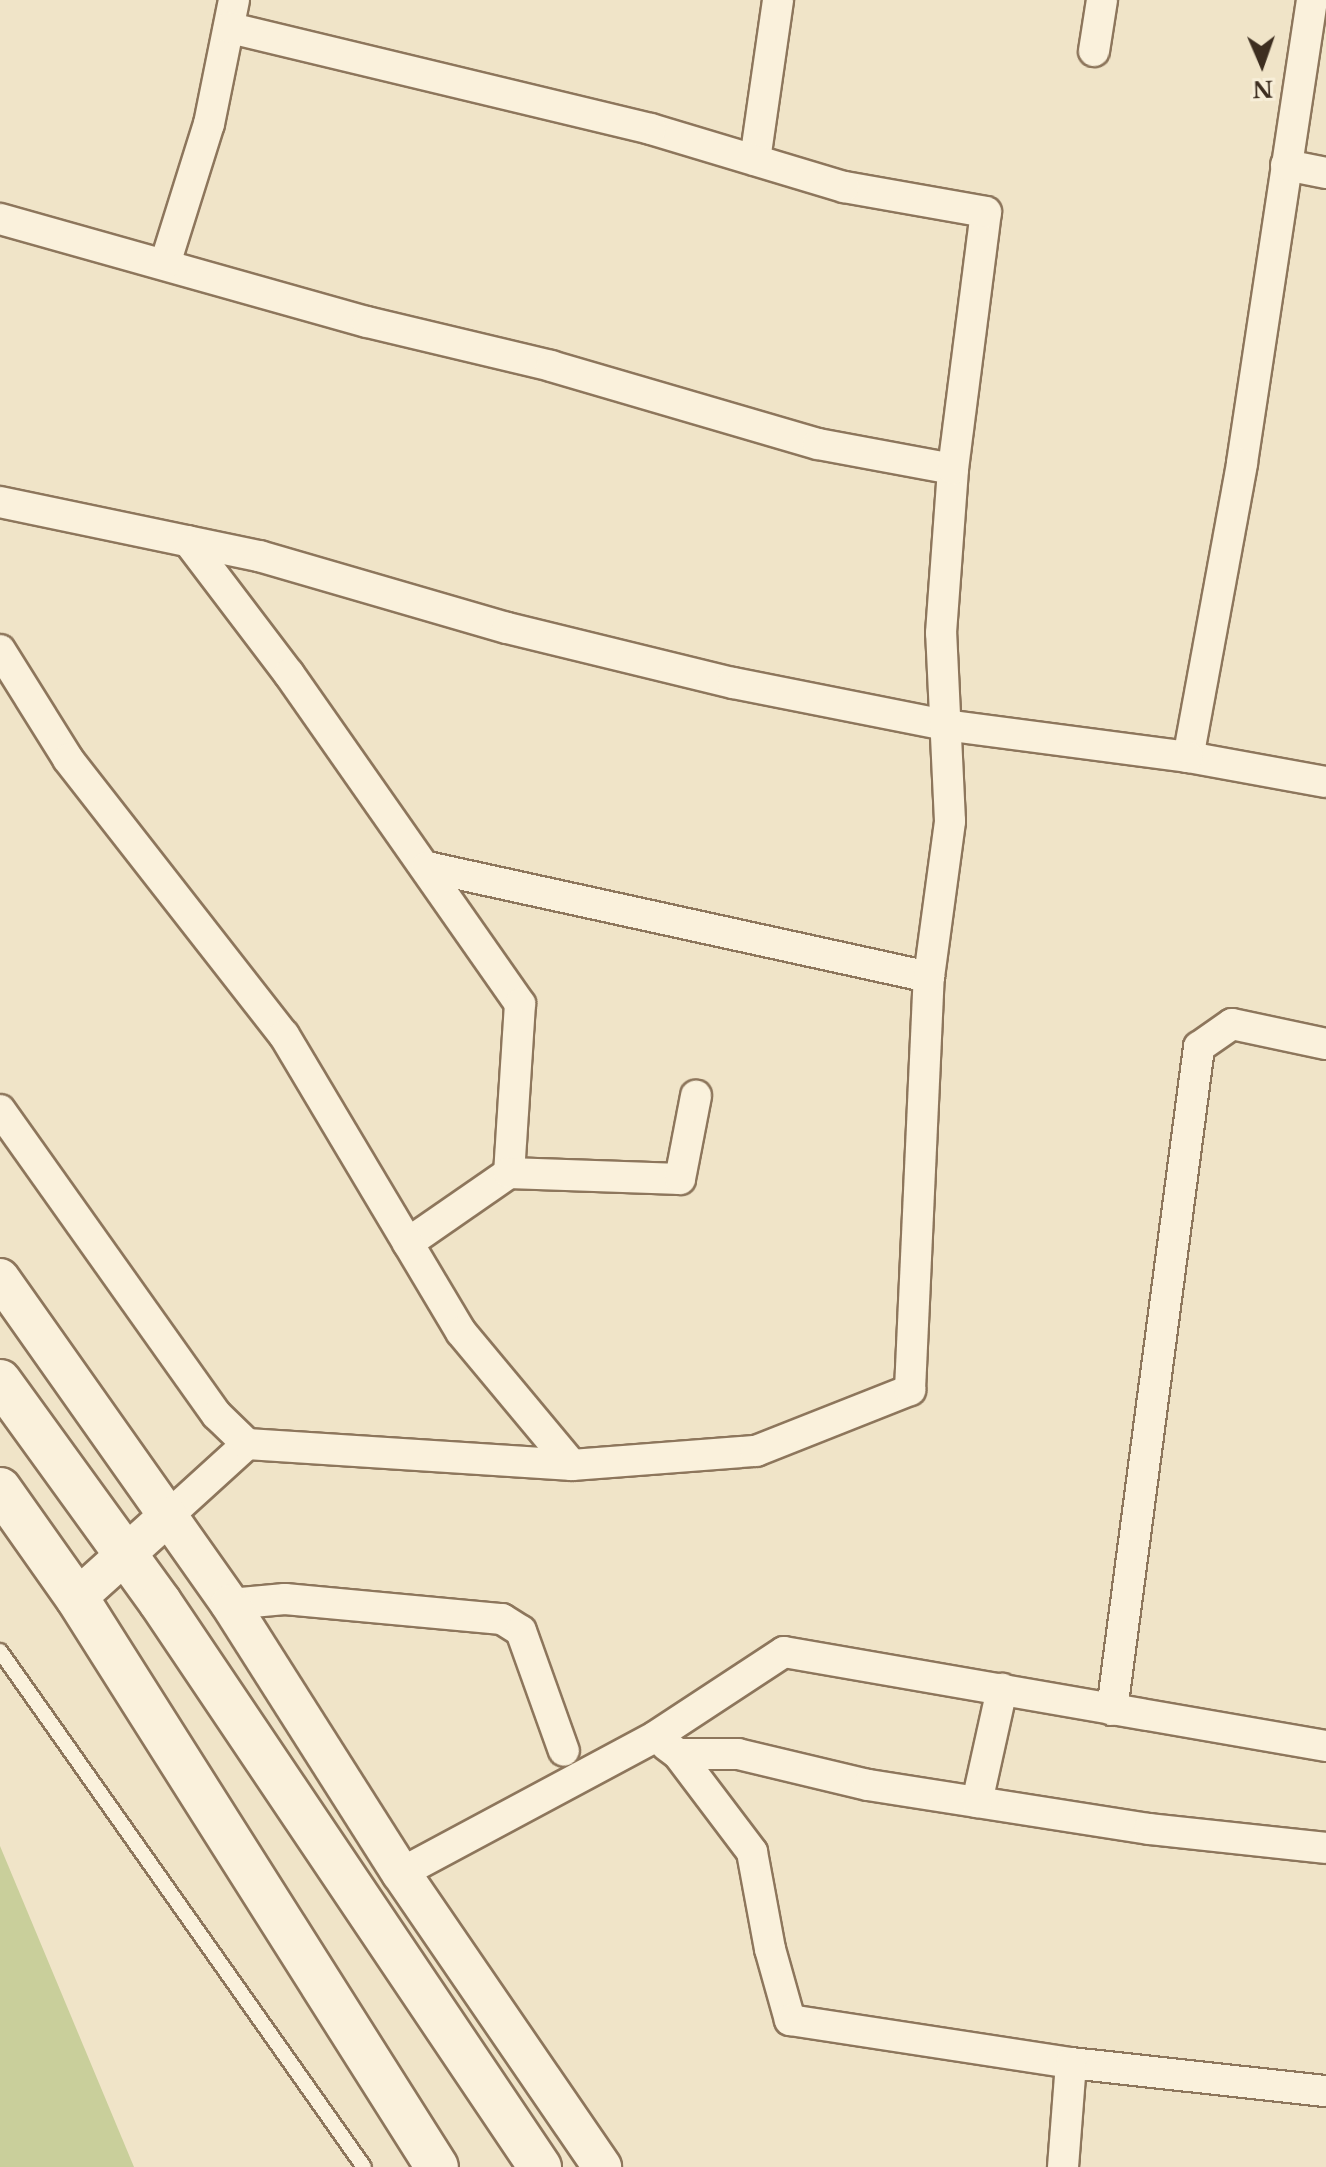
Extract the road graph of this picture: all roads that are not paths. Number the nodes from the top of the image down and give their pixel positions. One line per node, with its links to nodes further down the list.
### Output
1 (778, 0): 6 (street)
2 (1102, 0): 5 (street)
3 (1312, 0): 7 (street)
4 (231, 14): 6 (street); 10 (street)
5 (1094, 51)
6 (755, 160): 11 (street)
7 (1286, 165): 8 (street); 16 (street)
8 (1326, 173)
9 (0, 219): 10 (street)
10 (165, 264): 11 (street)
11 (953, 469): 15 (street)
12 (0, 502): 13 (street)
13 (188, 541): 15 (street); 18 (street)
14 (0, 650): 24 (street)
15 (945, 725): 16 (street); 19 (street)
16 (1188, 757): 17 (street)
17 (1326, 782)
18 (427, 867): 19 (street); 23 (street)
19 (929, 977): 28 (street)
20 (1326, 1044): 36 (street)
21 (696, 1096): 23 (street)
22 (0, 1110): 27 (street)
23 (509, 1173): 24 (street)
24 (408, 1243): 28 (street)
25 (0, 1278): 30 (street)
26 (0, 1381): 31 (main road)
27 (247, 1444): 28 (street); 30 (street)
28 (572, 1465)
29 (0, 1489): 32 (main road)
30 (168, 1516): 31 (street); 33 (street)
31 (126, 1555): 32 (street); 43 (main road)
32 (77, 1598): 47 (main road)
33 (230, 1604): 39 (street); 42 (street)
34 (0, 1651): 46 (lane)
35 (1002, 1689): 36 (street); 37 (street); 40 (street)
36 (1112, 1710): 38 (street)
37 (667, 1745): 40 (street); 42 (street); 44 (street)
38 (1326, 1746)
39 (564, 1751)
40 (977, 1802): 41 (street)
41 (1326, 1848)
42 (401, 1873): 43 (street); 49 (street)
43 (357, 1894): 48 (main road)
44 (1071, 2063): 45 (street); 50 (street)
45 (1326, 2091)
46 (364, 2167)
47 (437, 2167)
48 (540, 2167)
49 (602, 2167)
50 (1063, 2167)

